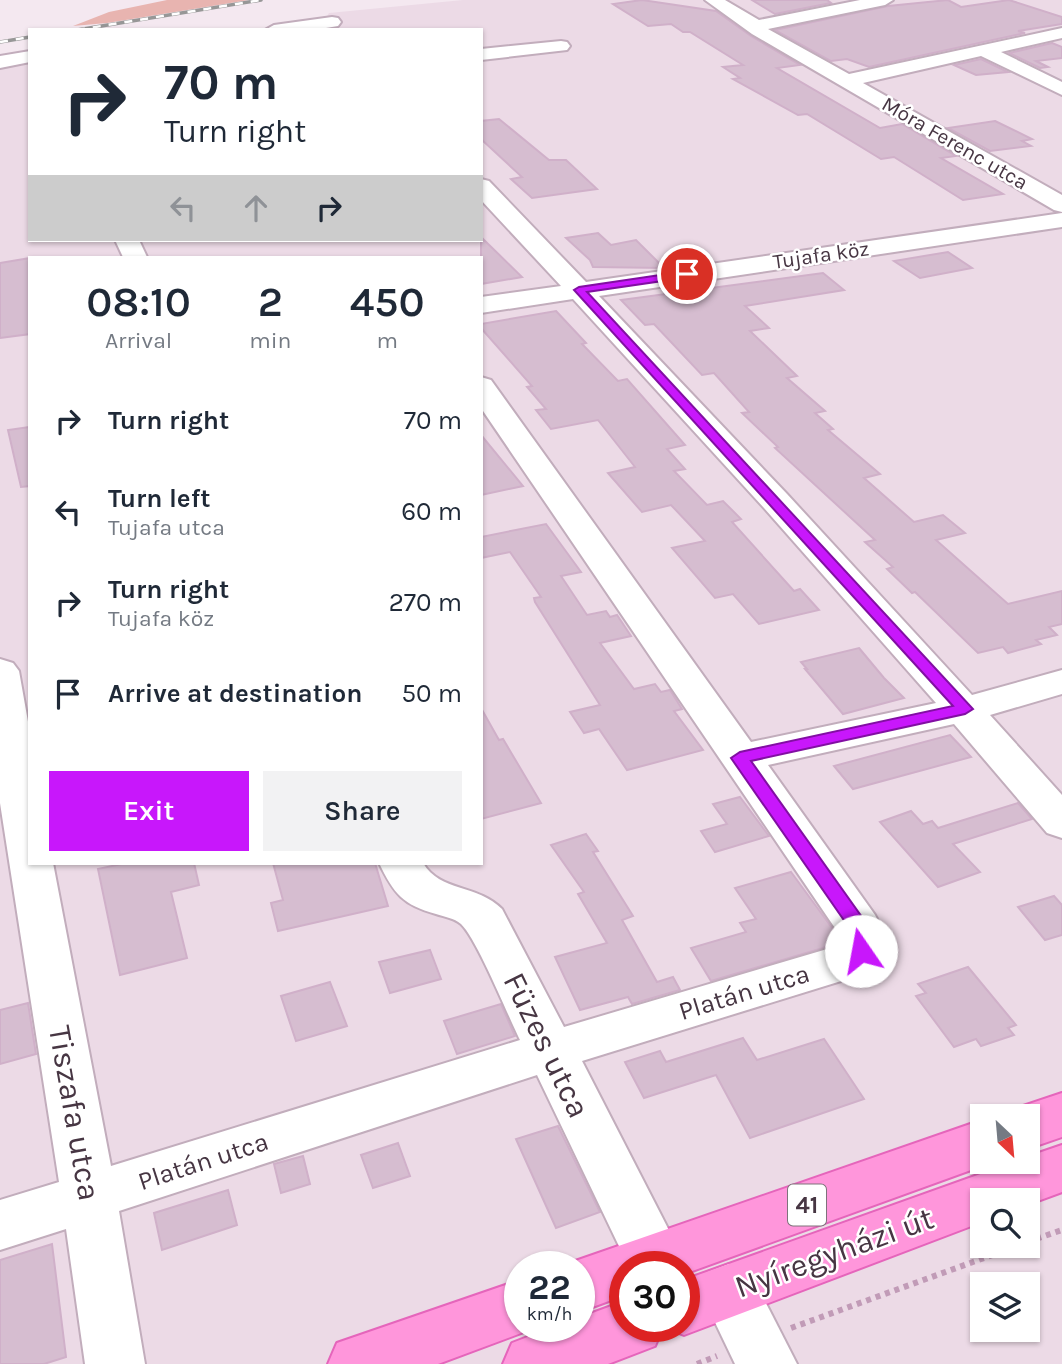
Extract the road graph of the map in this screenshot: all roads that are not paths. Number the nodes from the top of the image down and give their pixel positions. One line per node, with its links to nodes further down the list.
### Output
1 (713, 0): 4 (street, Móra Ferenc utca)
2 (885, 0): 4 (street)
3 (331, 22): 5 (street)
4 (756, 26): 12 (street, Móra Ferenc utca)
5 (288, 28)
6 (539, 29): 9 (street)
7 (1062, 33): 8 (street)
8 (984, 51): 12 (street); 13 (street)
9 (483, 55)
10 (28, 56): 11 (street)
11 (0, 62)
12 (849, 80): 15 (street, Móra Ferenc utca)
13 (1062, 89)
14 (483, 189): 17 (street)
15 (1062, 205)
16 (1062, 220): 17 (street, Tujafa köz)
17 (579, 290): 18 (street, Tujafa köz); 22 (street)
18 (483, 305)
19 (483, 389): 23 (street, Platán utca)
20 (0, 671): 25 (street, Tiszafa utca)
21 (1062, 682): 22 (street)
22 (965, 709): 23 (street); 24 (street)
23 (740, 758): 28 (street, Platán utca)
24 (1062, 822)
25 (28, 855)
26 (30, 865): 33 (street, Tiszafa utca)
27 (402, 865): 28 (street, Füzes utca)
28 (550, 1051): 33 (street, Platán utca); 35 (street, Füzes utca)
29 (1062, 1115): 30 (main road)
30 (1040, 1123)
31 (970, 1147): 36 (main road, Nyíregyházi út / 41)
32 (1062, 1168): 37 (main road, Nyíregyházi út / 41)
33 (91, 1197): 34 (street, Platán utca); 41 (street, Tiszafa utca)
34 (0, 1225)
35 (636, 1251)
36 (683, 1251)
37 (707, 1299): 40 (street)
38 (504, 1313): 42 (main road)
39 (609, 1335): 43 (main road)
40 (761, 1353)
41 (115, 1364)
42 (358, 1364)
43 (533, 1364)

